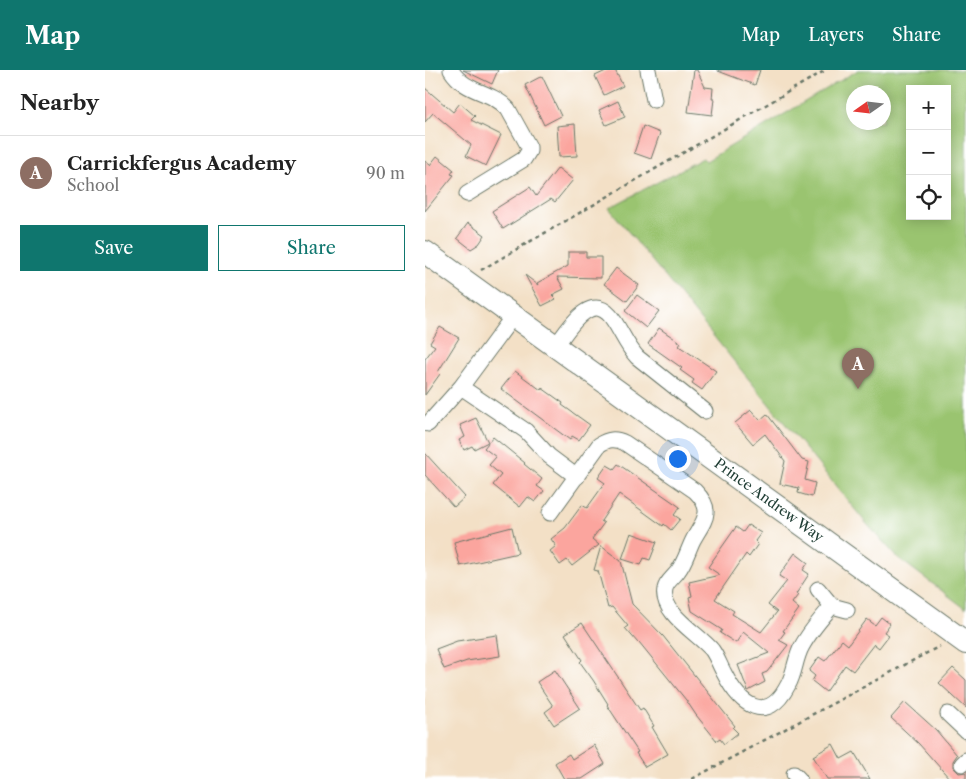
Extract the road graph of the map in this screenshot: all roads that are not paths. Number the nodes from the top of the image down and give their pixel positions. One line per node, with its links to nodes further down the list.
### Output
1 (451, 70): 4 (street)
2 (648, 70): 3 (street)
3 (654, 100)
4 (467, 194)
5 (425, 252): 6 (street, Prince Andrew Way)
6 (514, 315): 7 (street, Prince Andrew Way); 8 (street)
7 (556, 346): 9 (street); 16 (street, Prince Andrew Way)
8 (461, 386): 10 (street); 11 (street)
9 (705, 411)
10 (428, 424)
11 (577, 477): 12 (street); 14 (street)
12 (550, 513)
13 (818, 589): 14 (street)
14 (832, 606): 15 (street)
15 (847, 610)
16 (962, 640)
17 (948, 714): 18 (street)
18 (966, 731)

